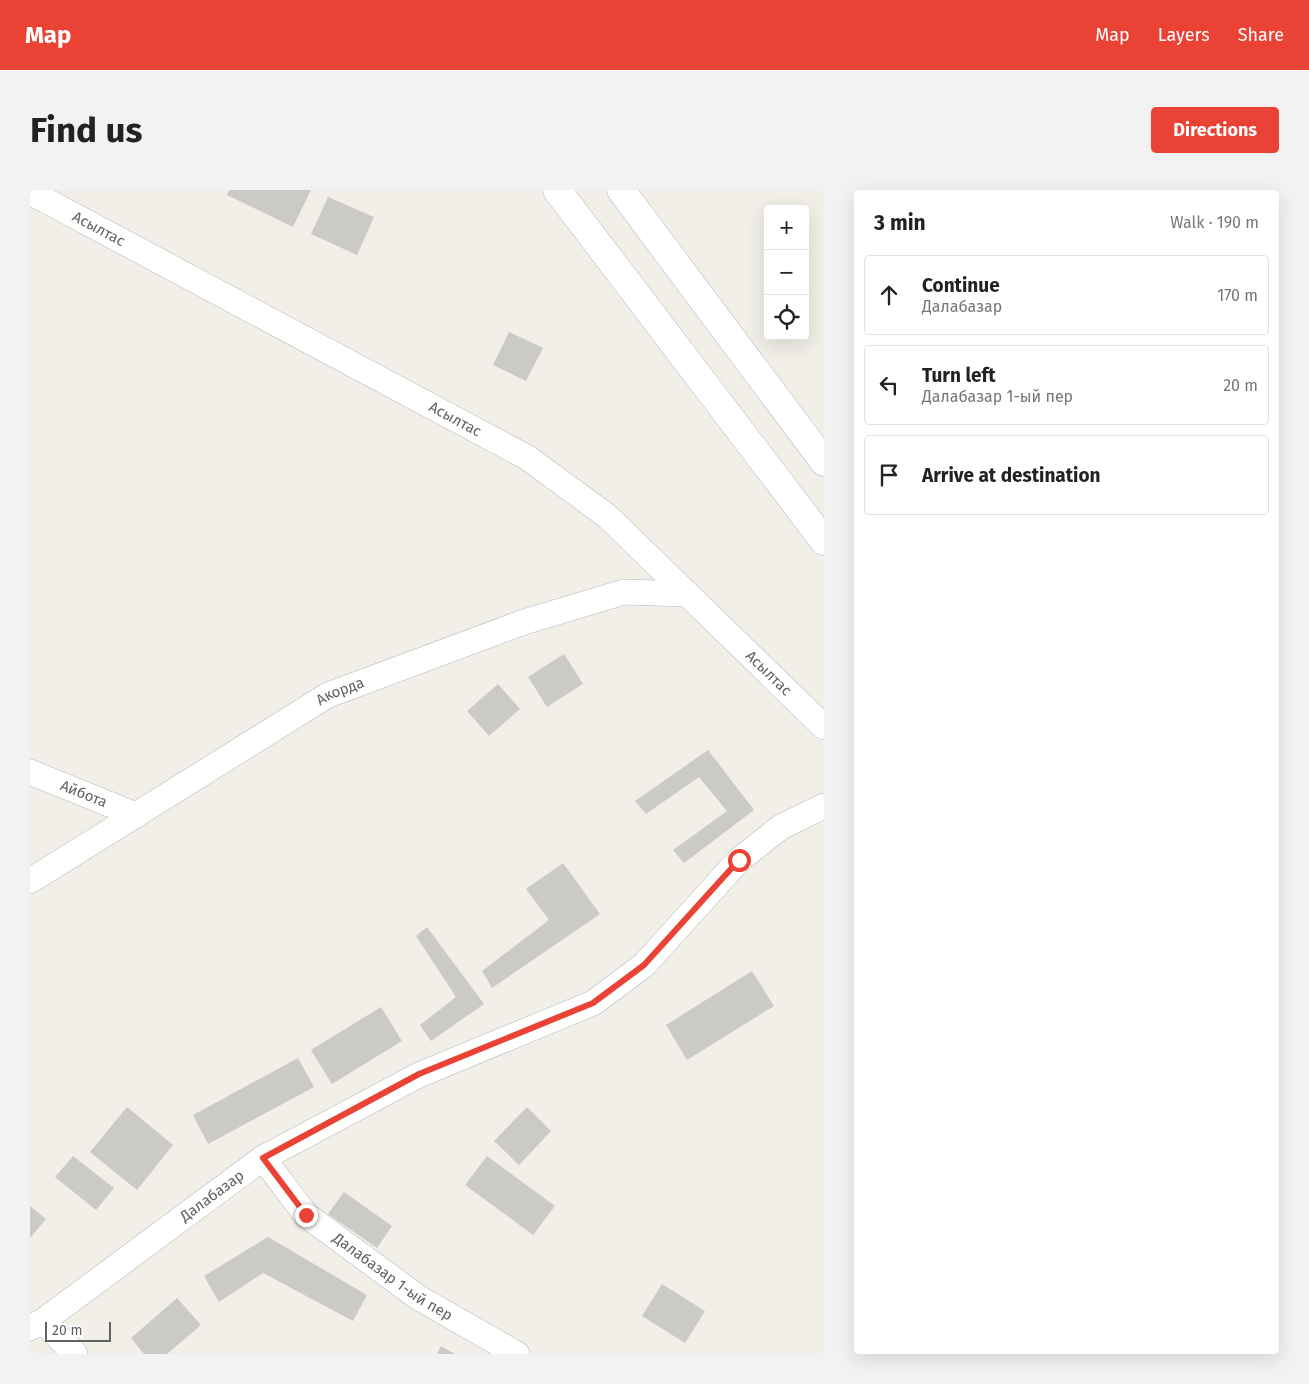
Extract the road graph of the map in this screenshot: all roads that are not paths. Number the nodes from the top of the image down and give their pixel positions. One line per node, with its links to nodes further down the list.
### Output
1 (557, 190): 5 (main road)
2 (621, 190): 4 (main road)
3 (30, 192): 6 (street, Асылтас)
4 (824, 462)
5 (824, 541)
6 (687, 594): 7 (street, Асылтас); 10 (street, Акорда)
7 (824, 727)
8 (30, 772): 10 (street, Айбота)
9 (824, 806): 12 (street, Далабазар)
10 (136, 814): 11 (street, Акорда)
11 (30, 881)
12 (263, 1158): 13 (street, Далабазар); 15 (street, Далабазар 1-ый пер)
13 (37, 1324): 14 (street)
14 (75, 1354)
15 (517, 1354)

